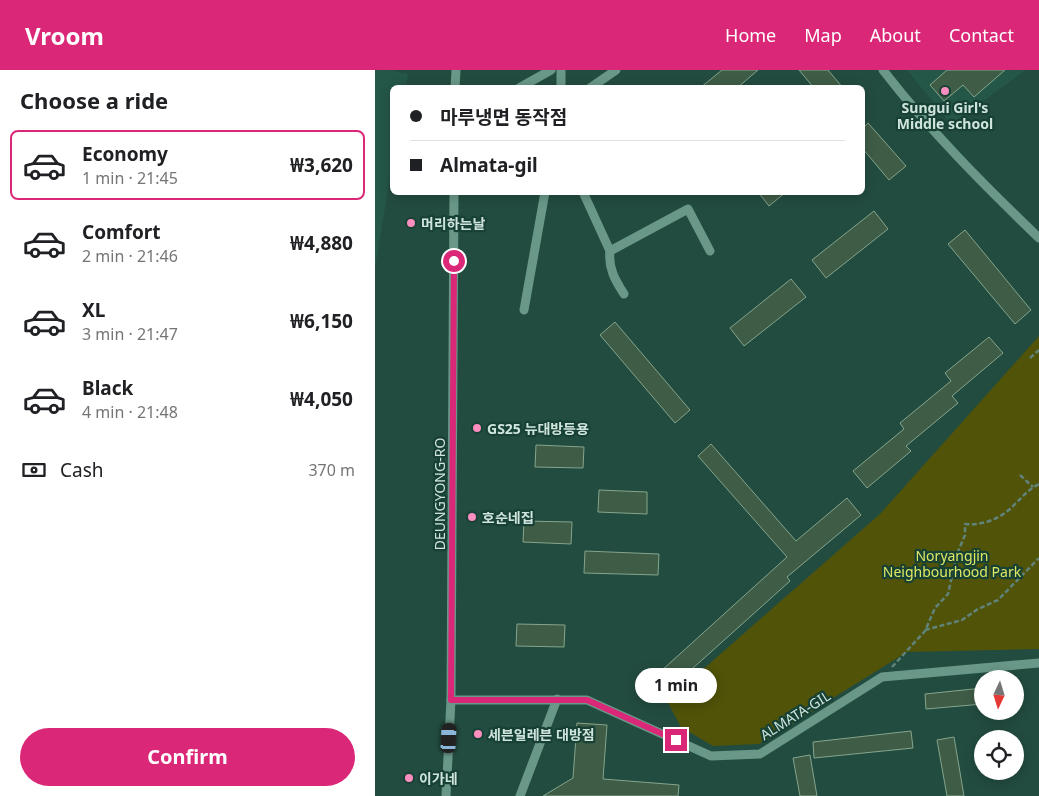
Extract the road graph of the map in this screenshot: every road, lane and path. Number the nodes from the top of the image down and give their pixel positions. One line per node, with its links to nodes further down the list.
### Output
1 (456, 70): 6 (street)
2 (551, 70): 7 (street)
3 (561, 70): 8 (street)
4 (616, 70): 9 (street)
5 (883, 70): 13 (street)
6 (455, 85)
7 (524, 85)
8 (561, 85)
9 (594, 85)
10 (455, 195): 28 (street, DEUNGYONG-RO)
11 (544, 195): 17 (street)
12 (584, 195): 15 (street)
13 (1039, 238)
14 (710, 251): 15 (street)
15 (610, 252): 16 (street)
16 (624, 294)
17 (524, 310)
18 (1039, 350): 19 (path)
19 (1030, 358)
20 (1020, 475): 22 (path)
21 (1039, 484): 22 (path)
22 (1033, 487): 24 (path)
23 (1039, 558): 24 (path)
24 (925, 630): 26 (path)
25 (1039, 663): 26 (street, ALMATA-GIL)
26 (882, 677): 27 (street, ALMATA-GIL)
27 (557, 698): 28 (street, ALMATA-GIL); 30 (street)
28 (451, 700): 29 (street, DEUNGYONG-RO)
29 (446, 796)
30 (521, 796)

